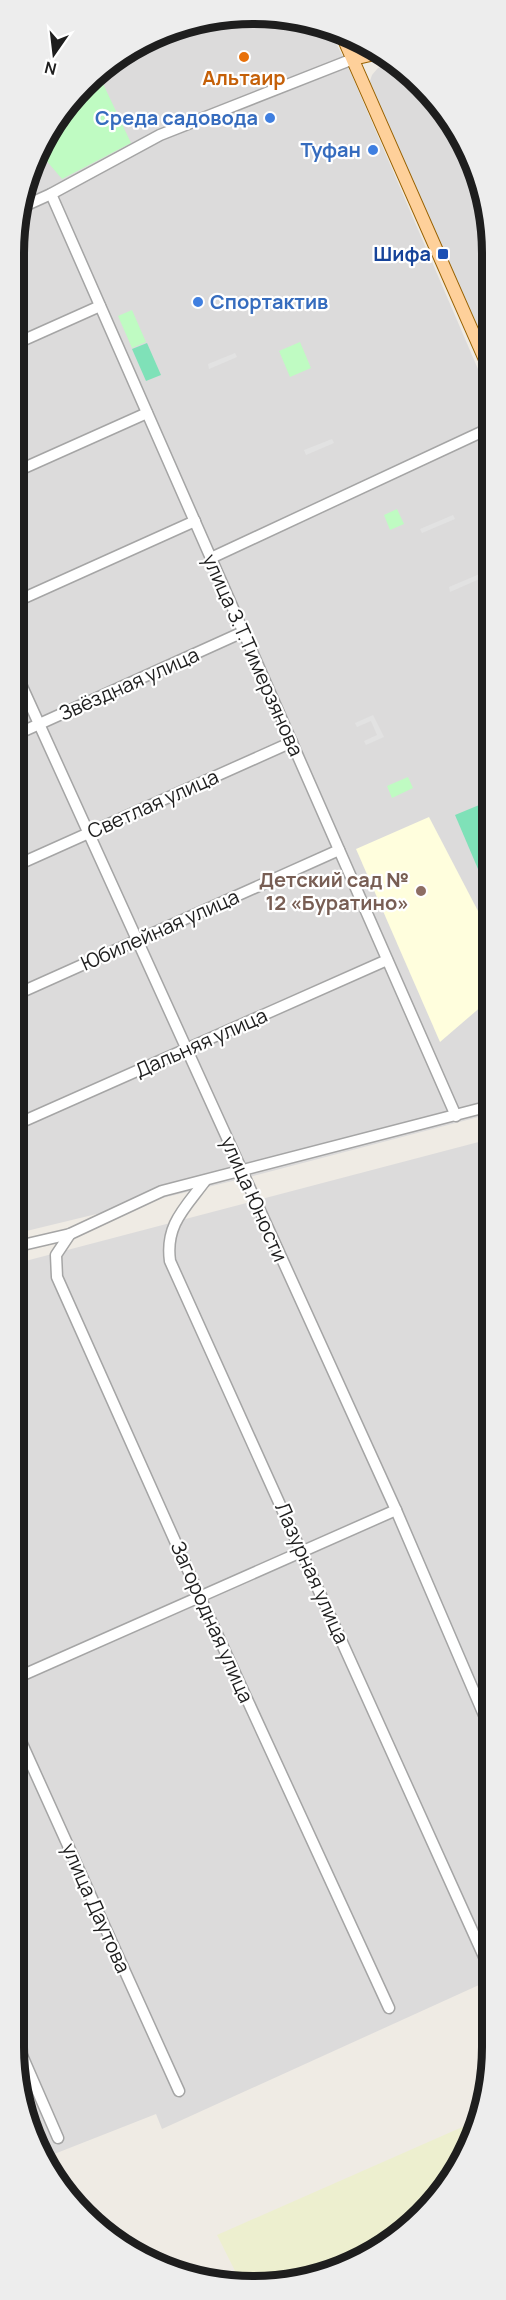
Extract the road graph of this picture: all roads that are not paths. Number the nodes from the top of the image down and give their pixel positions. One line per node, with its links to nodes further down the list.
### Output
1 (346, 44): 3 (main road)
2 (369, 55): 3 (main road)
3 (353, 59): 4 (street); 7 (main road)
4 (51, 194): 5 (street); 6 (street, улица З.Т.Тимерзянова)
5 (29, 204)
6 (100, 306): 8 (street); 9 (street, улица З.Т.Тимерзянова)
7 (482, 339)
8 (24, 340)
9 (147, 413): 11 (street); 12 (street, улица З.Т.Тимерзянова)
10 (482, 432): 13 (street)
11 (24, 468)
12 (195, 521): 13 (street, улица З.Т.Тимерзянова); 14 (street)
13 (211, 558): 15 (street, улица З.Т.Тимерзянова)
14 (24, 598)
15 (243, 632): 17 (street, Звёздная улица); 19 (street, улица З.Т.Тимерзянова)
16 (24, 692): 17 (street, улица Юности)
17 (38, 725): 18 (street, Звёздная улица); 20 (street, улица Юности)
18 (24, 731)
19 (291, 742): 20 (street, Светлая улица); 21 (street, улица З.Т.Тимерзянова)
20 (87, 834): 22 (street, Светлая улица); 23 (street, улица Юности)
21 (339, 850): 23 (street, Юбилейная улица); 24 (street, улица З.Т.Тимерзянова)
22 (24, 862)
23 (136, 941): 25 (street, Юбилейная улица); 26 (street, улица Юности)
24 (387, 960): 26 (street, Дальняя улица); 28 (street, улица З.Т.Тимерзянова)
25 (24, 991)
26 (187, 1050): 29 (street, Дальняя улица); 30 (street, улица Юности)
27 (482, 1108): 28 (street)
28 (456, 1116): 30 (street)
29 (24, 1121)
30 (242, 1172): 31 (street); 34 (street, улица Юности)
31 (205, 1181): 32 (street); 35 (street, Лазурная улица)
32 (70, 1234): 33 (street); 36 (street, Загородная улица)
33 (24, 1245)
34 (396, 1510): 35 (street); 38 (street, улица Юности)
35 (302, 1552): 36 (street); 40 (street, Лазурная улица)
36 (200, 1597): 37 (street); 41 (street, Загородная улица)
37 (24, 1675)
38 (482, 1710)
39 (24, 1748): 43 (street, улица Даутова)
40 (482, 1952)
41 (389, 2008)
42 (24, 2060): 44 (street)
43 (179, 2091)
44 (58, 2138)

